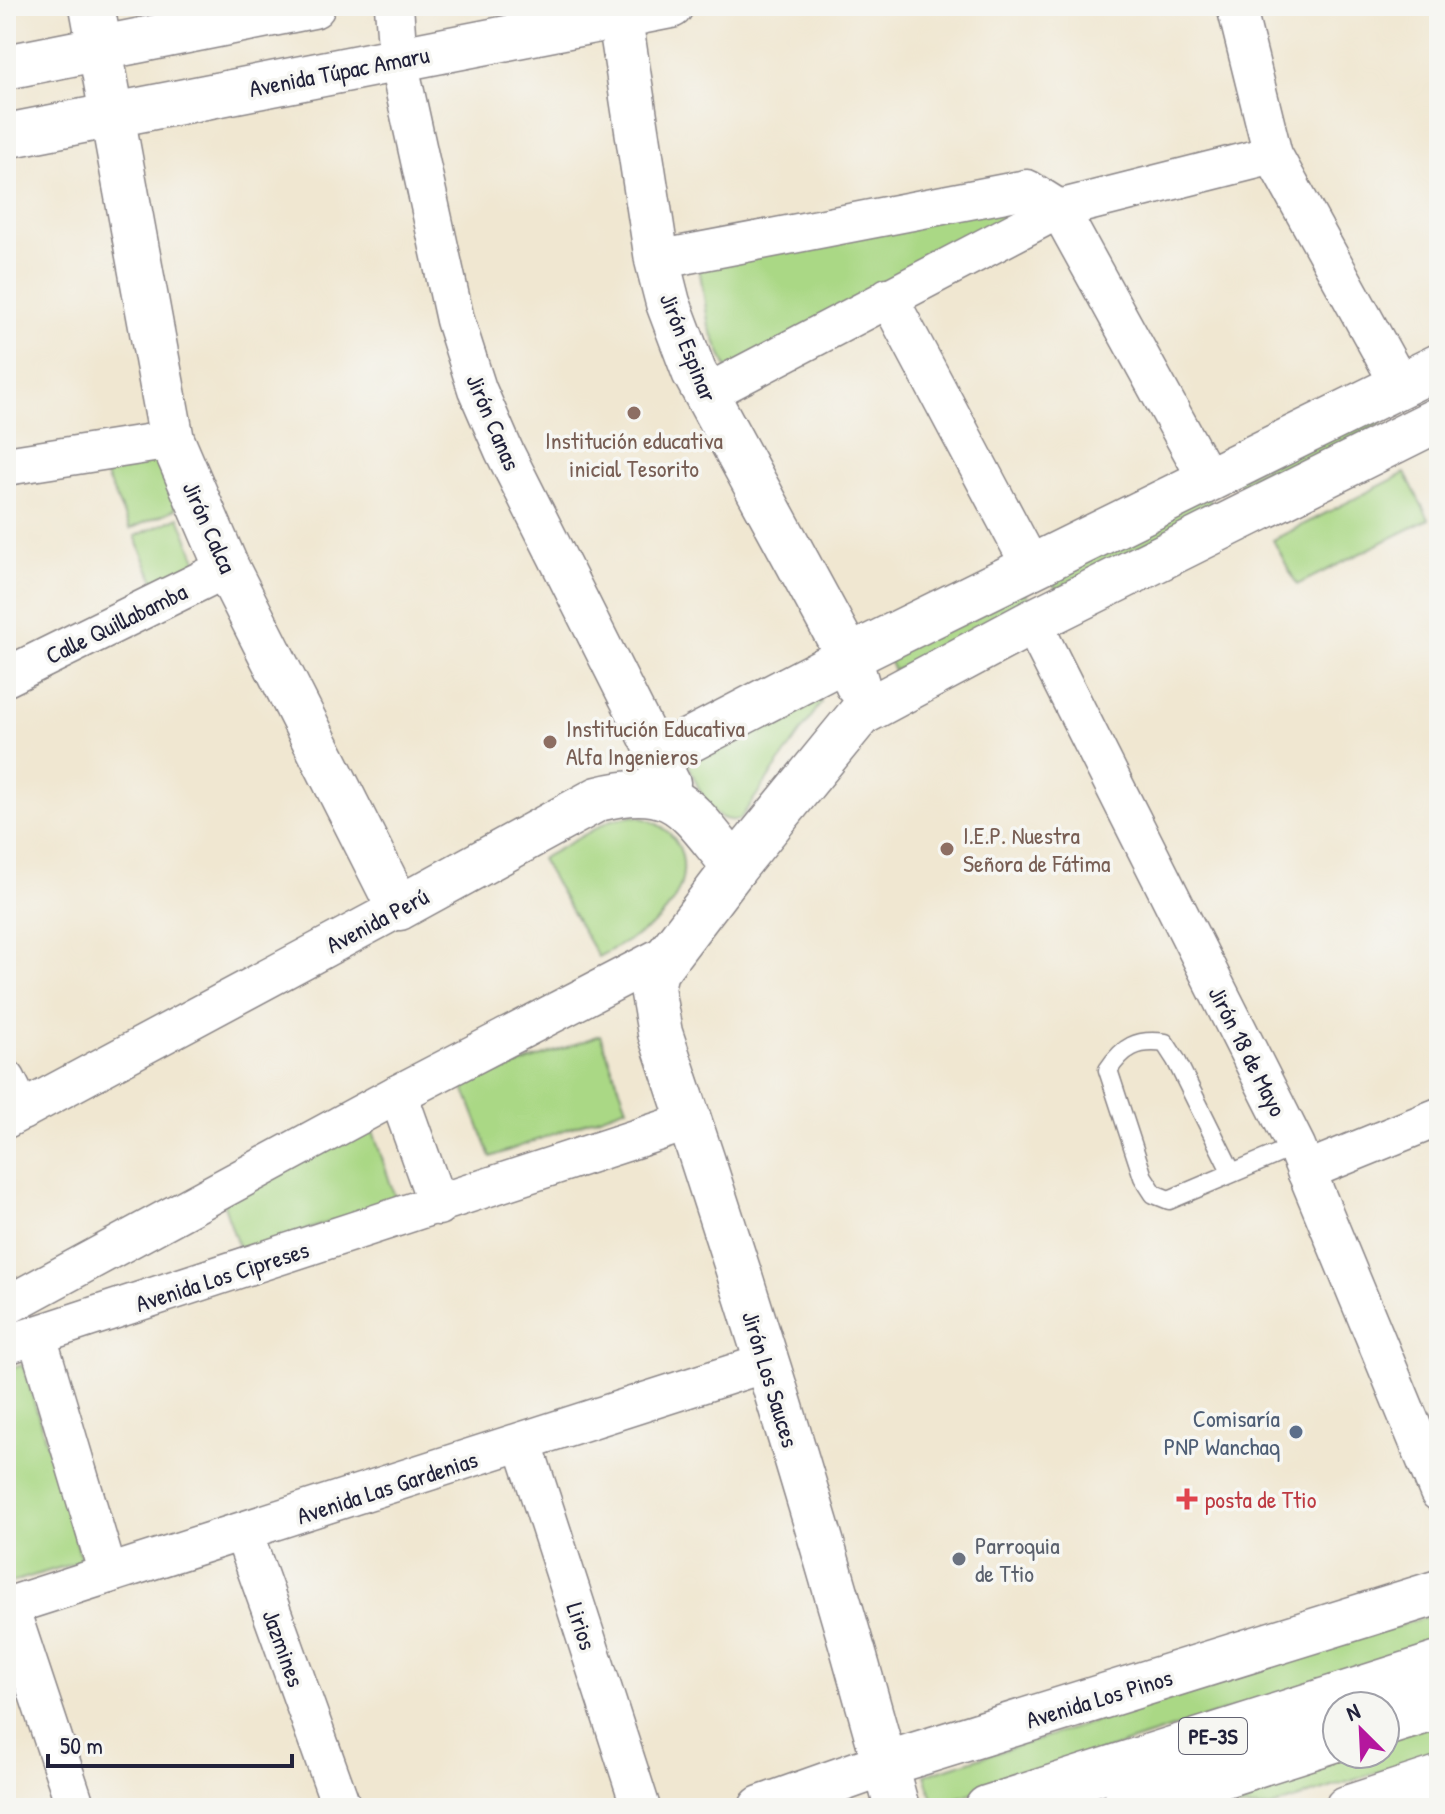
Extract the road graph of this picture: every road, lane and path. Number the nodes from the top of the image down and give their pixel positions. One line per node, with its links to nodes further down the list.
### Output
1 (92, 6): 7 (main road)
2 (313, 6): 7 (main road)
3 (394, 6): 8 (street, Jirón Canas)
4 (671, 6): 6 (main road, Avenida Túpac Amaru)
5 (1236, 6): 12 (street)
6 (619, 11): 8 (main road, Avenida Túpac Amaru); 14 (main road, Jirón Espinar)
7 (100, 49): 9 (main road); 10 (main road, Jirón Calca)
8 (398, 60): 10 (main road, Avenida Túpac Amaru); 29 (street, Jirón Canas)
9 (6, 67)
10 (111, 115): 11 (main road, Avenida Túpac Amaru); 20 (main road, Jirón Calca)
11 (6, 136)
12 (1273, 155): 13 (street); 17 (street)
13 (1059, 209): 14 (street); 15 (street); 22 (street)
14 (657, 260): 18 (main road, Jirón Espinar)
15 (888, 297): 18 (street); 24 (street)
16 (1439, 366): 17 (main road)
17 (1400, 385): 22 (main road)
18 (706, 394): 26 (main road, Jirón Espinar)
19 (1439, 419): 25 (main road)
20 (172, 440): 21 (street); 23 (main road, Jirón Calca)
21 (6, 466)
22 (1208, 480): 24 (main road)
23 (227, 568): 27 (street, Calle Quillabamba); 32 (main road, Jirón Calca)
24 (1032, 568): 26 (main road)
25 (1032, 622): 28 (main road); 38 (street, Jirón 18 de Mayo)
26 (849, 657): 28 (main road, Jirón Espinar); 29 (main road)
27 (6, 677)
28 (860, 714): 31 (main road, Jirón Los Sauces)
29 (657, 757): 30 (street, Jirón Canas)
30 (684, 807): 31 (main road, Avenida Perú); 32 (main road, Avenida Perú)
31 (735, 867): 33 (main road, Jirón Los Sauces)
32 (399, 908): 35 (street, Avenida Perú)
33 (667, 954): 34 (street); 37 (main road, Jirón Los Sauces)
34 (398, 1094): 40 (street); 41 (street)
35 (11, 1103)
36 (1439, 1117): 38 (street)
37 (690, 1121): 40 (street, Avenida Los Cipreses); 43 (main road, Jirón Los Sauces)
38 (1301, 1158): 39 (lane); 45 (street, Jirón 18 de Mayo)
39 (1232, 1173): 39 (lane)
40 (438, 1206): 42 (street, Avenida Los Cipreses)
41 (6, 1306)
42 (21, 1341): 47 (street)
43 (766, 1363): 44 (street, Avenida Las Gardenias); 54 (main road, Jirón Los Sauces)
44 (523, 1443): 46 (street, Avenida Las Gardenias); 58 (street, Lirios)
45 (1439, 1492)
46 (243, 1532): 47 (street, Avenida Las Gardenias); 57 (street, Jazmines)
47 (108, 1574): 49 (street, Avenida Las Gardenias)
48 (1439, 1592): 54 (main road, Avenida Los Pinos)
49 (8, 1607): 56 (street)
50 (1439, 1664): 61 (main road, PE-3S)
51 (1439, 1707): 52 (main road)
52 (1401, 1719)
53 (1321, 1744): 62 (main road, PE-3S)
54 (885, 1764): 59 (main road, Avenida Los Pinos); 60 (main road, Jirón Los Sauces)
55 (1435, 1785): 63 (main road)
56 (76, 1808)
57 (342, 1808)
58 (641, 1808)
59 (761, 1808)
60 (897, 1808)
61 (987, 1808)
62 (1122, 1808)
63 (1347, 1808)

